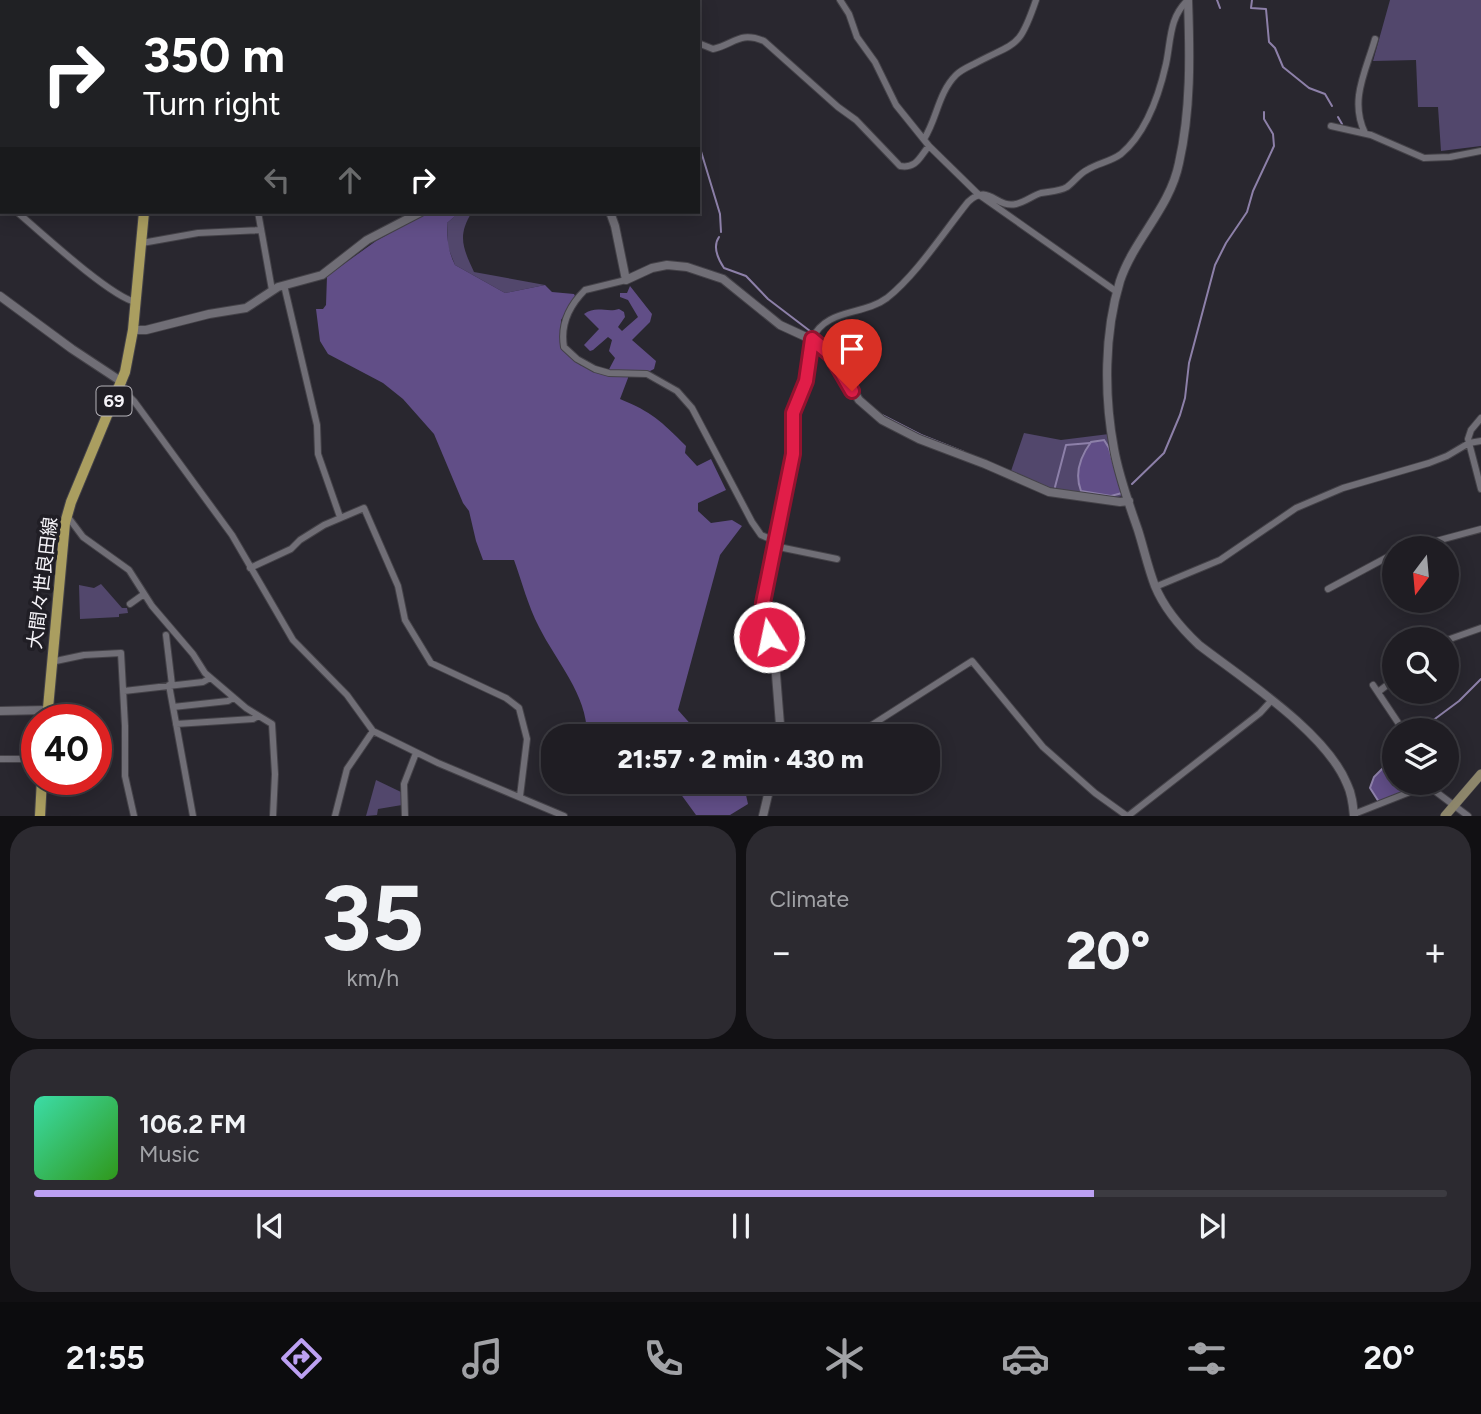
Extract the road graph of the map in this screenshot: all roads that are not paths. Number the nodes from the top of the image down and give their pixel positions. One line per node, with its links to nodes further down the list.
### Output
1 (839, 0): 8 (street)
2 (1035, 0): 8 (street)
3 (1188, 0): 11 (street); 22 (street)
4 (1375, 39): 7 (street)
5 (700, 44): 9 (street)
6 (1331, 126): 7 (street)
7 (1365, 133): 10 (street)
8 (924, 139): 9 (street)
9 (929, 146): 11 (street)
10 (1481, 151)
11 (978, 194): 22 (street); 26 (street)
12 (19, 214): 24 (street)
13 (144, 214): 18 (main road, 大間々世良田線 / 69)
14 (258, 214): 17 (street)
15 (417, 214): 20 (street)
16 (611, 214): 19 (street)
17 (261, 230): 18 (street); 21 (street)
18 (142, 243): 24 (main road, 大間々世良田線 / 69)
19 (626, 280): 26 (street); 37 (street)
20 (284, 285): 21 (street); 34 (street)
21 (272, 290): 25 (street)
22 (1117, 292): 32 (street)
23 (0, 296): 27 (street)
24 (136, 302): 25 (main road, 大間々世良田線 / 69)
25 (133, 330): 27 (main road, 大間々世良田線 / 69)
26 (812, 339): 32 (street); 37 (street)
27 (121, 384): 33 (main road, 大間々世良田線 / 69); 40 (street)
28 (1481, 418): 30 (street)
29 (1481, 441): 30 (street)
30 (1469, 443): 31 (street); 41 (street)
31 (1481, 489)
32 (1129, 500): 41 (street)
33 (66, 515): 43 (street); 48 (main road, 大間々世良田線 / 69)
34 (340, 517): 40 (street); 75 (street)
35 (1481, 529): 36 (street)
36 (1455, 536)
37 (775, 544): 38 (street); 64 (street)
38 (838, 559)
39 (1382, 560): 42 (street)
40 (250, 568): 66 (street)
41 (1155, 587): 56 (street)
42 (1328, 589)
43 (144, 594): 44 (street); 49 (street)
44 (130, 604)
45 (1481, 628): 47 (street)
46 (166, 635): 50 (street)
47 (1459, 636)
48 (51, 662): 53 (street); 57 (main road, 大間々世良田線 / 69)
49 (210, 678): 50 (street); 55 (street)
50 (170, 685): 53 (street); 58 (street)
51 (1373, 685): 54 (street)
52 (1382, 689): 54 (street)
53 (124, 691): 79 (street)
54 (1378, 692): 62 (street)
55 (233, 698): 58 (street); 61 (street)
56 (1271, 701): 77 (street); 86 (street)
57 (48, 704)
58 (173, 707): 63 (street)
59 (0, 711): 60 (street)
60 (21, 713)
61 (258, 716): 63 (street); 81 (street)
62 (1395, 718)
63 (176, 724): 80 (street)
64 (781, 724)
65 (873, 724): 86 (street)
66 (373, 731): 67 (street); 82 (street)
67 (416, 753): 75 (street); 83 (street)
68 (0, 759): 69 (street)
69 (21, 759)
70 (1481, 774): 76 (main road)
71 (768, 794): 85 (street)
72 (41, 795): 78 (main road)
73 (1403, 795): 77 (street)
74 (1442, 795): 76 (street)
75 (520, 796): 84 (street)
76 (1455, 804): 87 (main road); 88 (street)
77 (1354, 815)
78 (40, 816)
79 (134, 816)
80 (193, 816)
81 (273, 816)
82 (335, 816)
83 (405, 816)
84 (564, 816)
85 (763, 816)
86 (1127, 816)
87 (1445, 816)
88 (1468, 816)

